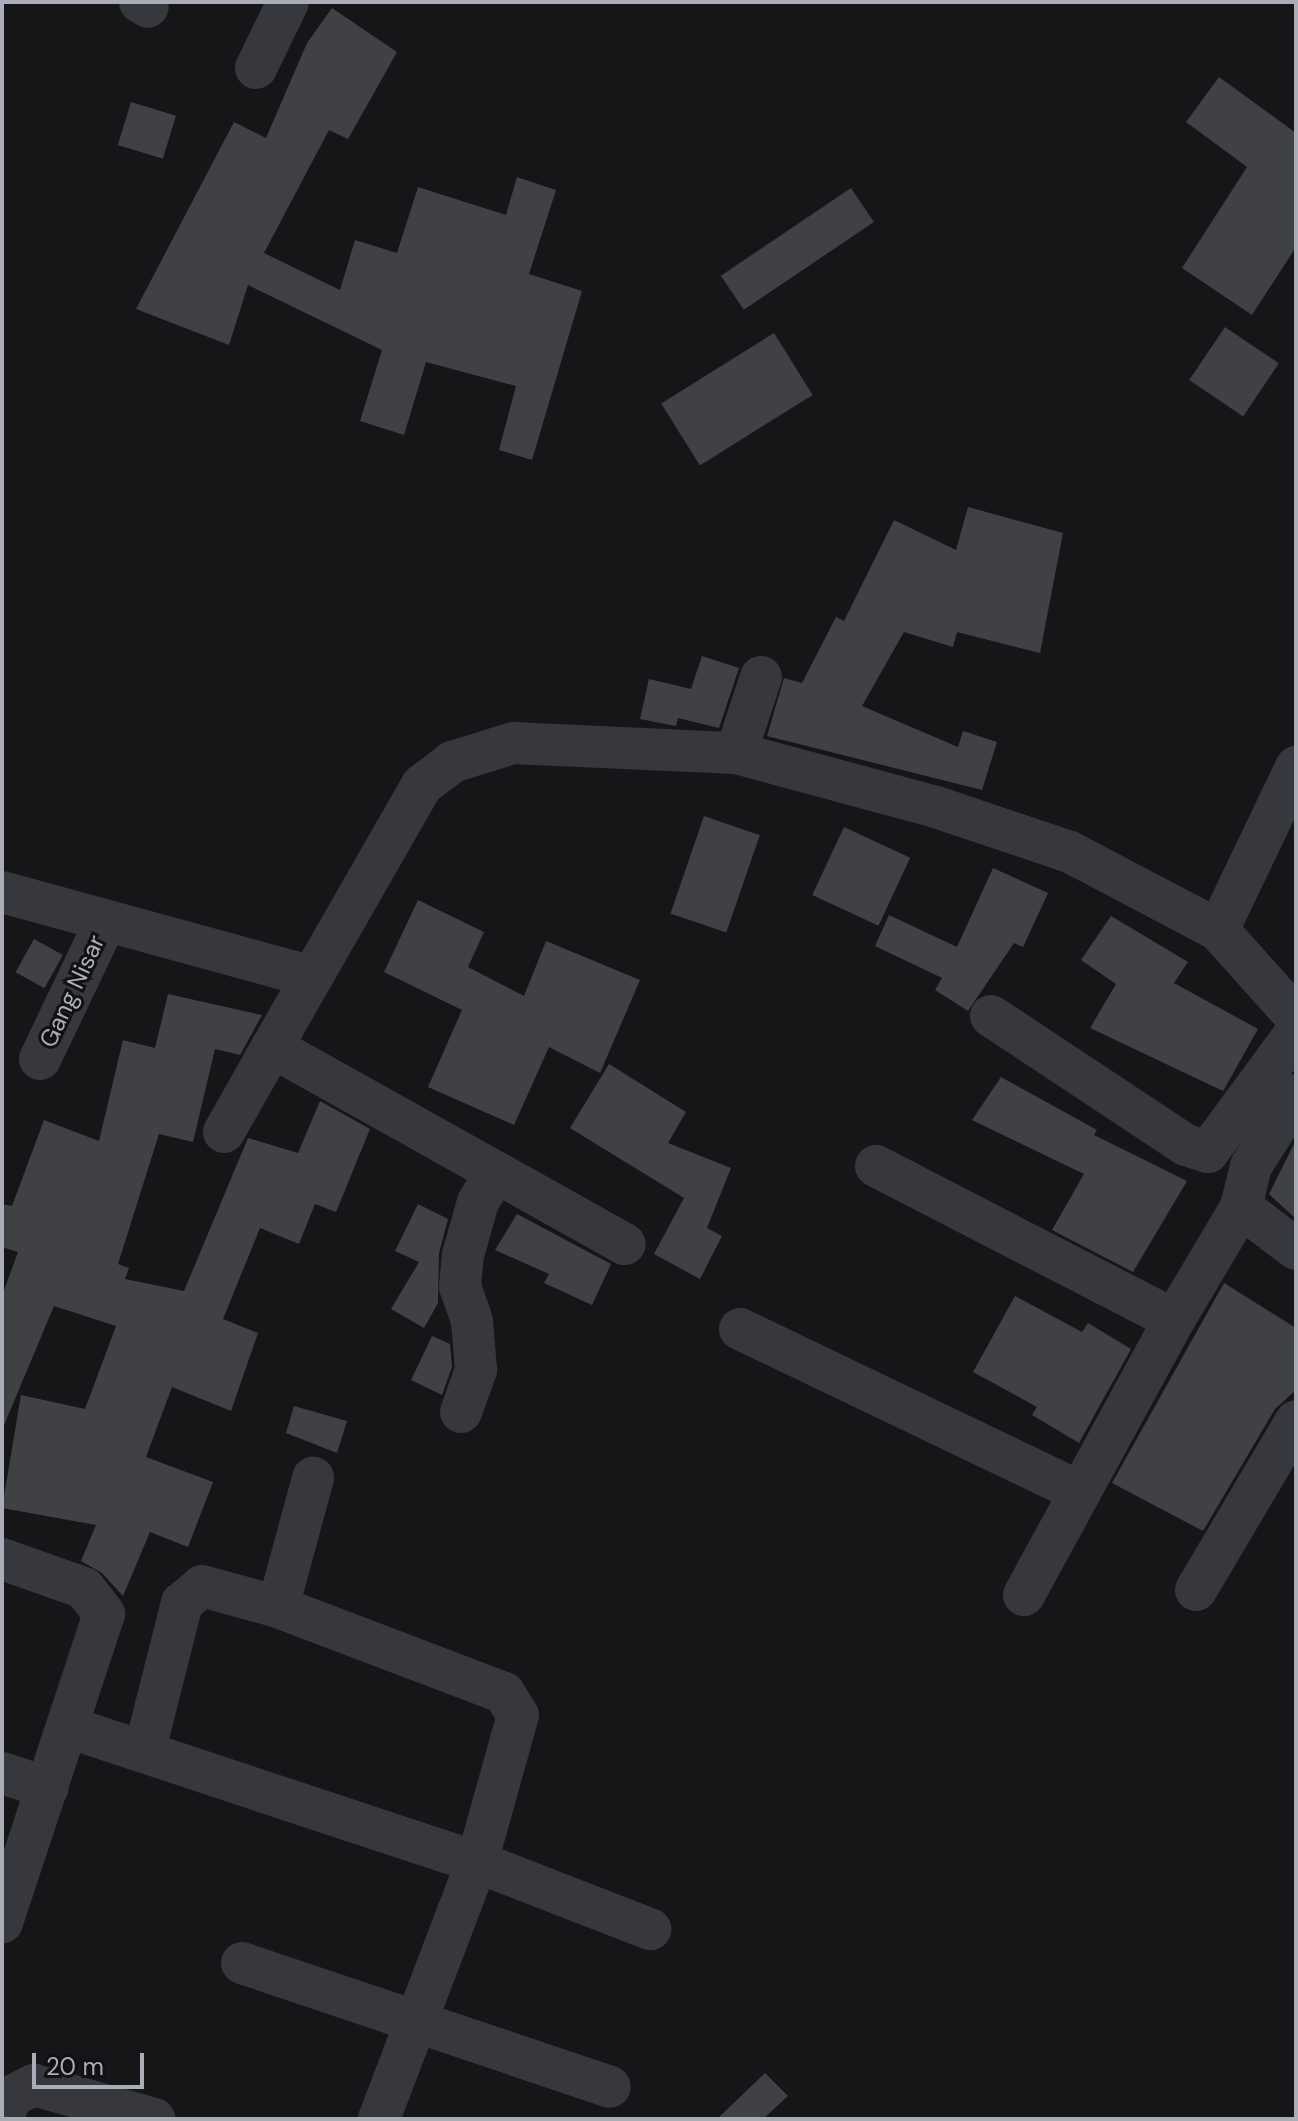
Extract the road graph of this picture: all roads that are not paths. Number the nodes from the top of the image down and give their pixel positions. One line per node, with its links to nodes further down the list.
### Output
1 (288, 2): 2 (street)
2 (256, 68)
3 (761, 677): 4 (street)
4 (736, 753): 8 (street); 9 (street)
5 (1296, 767): 8 (street)
6 (2, 892): 7 (street)
7 (105, 923): 9 (street); 14 (street, Gang Nisar)
8 (1218, 930): 11 (street)
9 (312, 977): 13 (street)
10 (991, 1016): 12 (street)
11 (1296, 1017)
12 (1296, 1032)
13 (272, 1047): 16 (street); 18 (street)
14 (40, 1059)
15 (1296, 1095): 19 (street)
16 (224, 1132)
17 (876, 1166): 22 (street)
18 (495, 1174): 20 (street); 24 (street)
19 (1241, 1207): 21 (street); 22 (street)
20 (625, 1244)
21 (1296, 1249)
22 (1174, 1320): 27 (street)
23 (740, 1329): 27 (street)
24 (461, 1412)
25 (1296, 1421): 29 (street)
26 (313, 1478): 31 (street)
27 (1080, 1492): 30 (street)
28 (2, 1559): 32 (street)
29 (1196, 1590)
30 (1024, 1595)
31 (278, 1607): 33 (street); 36 (street)
32 (68, 1727): 33 (street); 35 (street)
33 (145, 1749): 36 (street)
34 (2, 1773): 35 (street)
35 (48, 1788): 37 (street)
36 (477, 1862): 38 (street); 40 (street)
37 (2, 1923)
38 (650, 1929)
39 (242, 1963): 40 (street)
40 (416, 2021): 41 (street); 44 (street)
41 (610, 2087)
42 (3, 2119): 43 (street)
43 (154, 2119)
44 (379, 2119)

